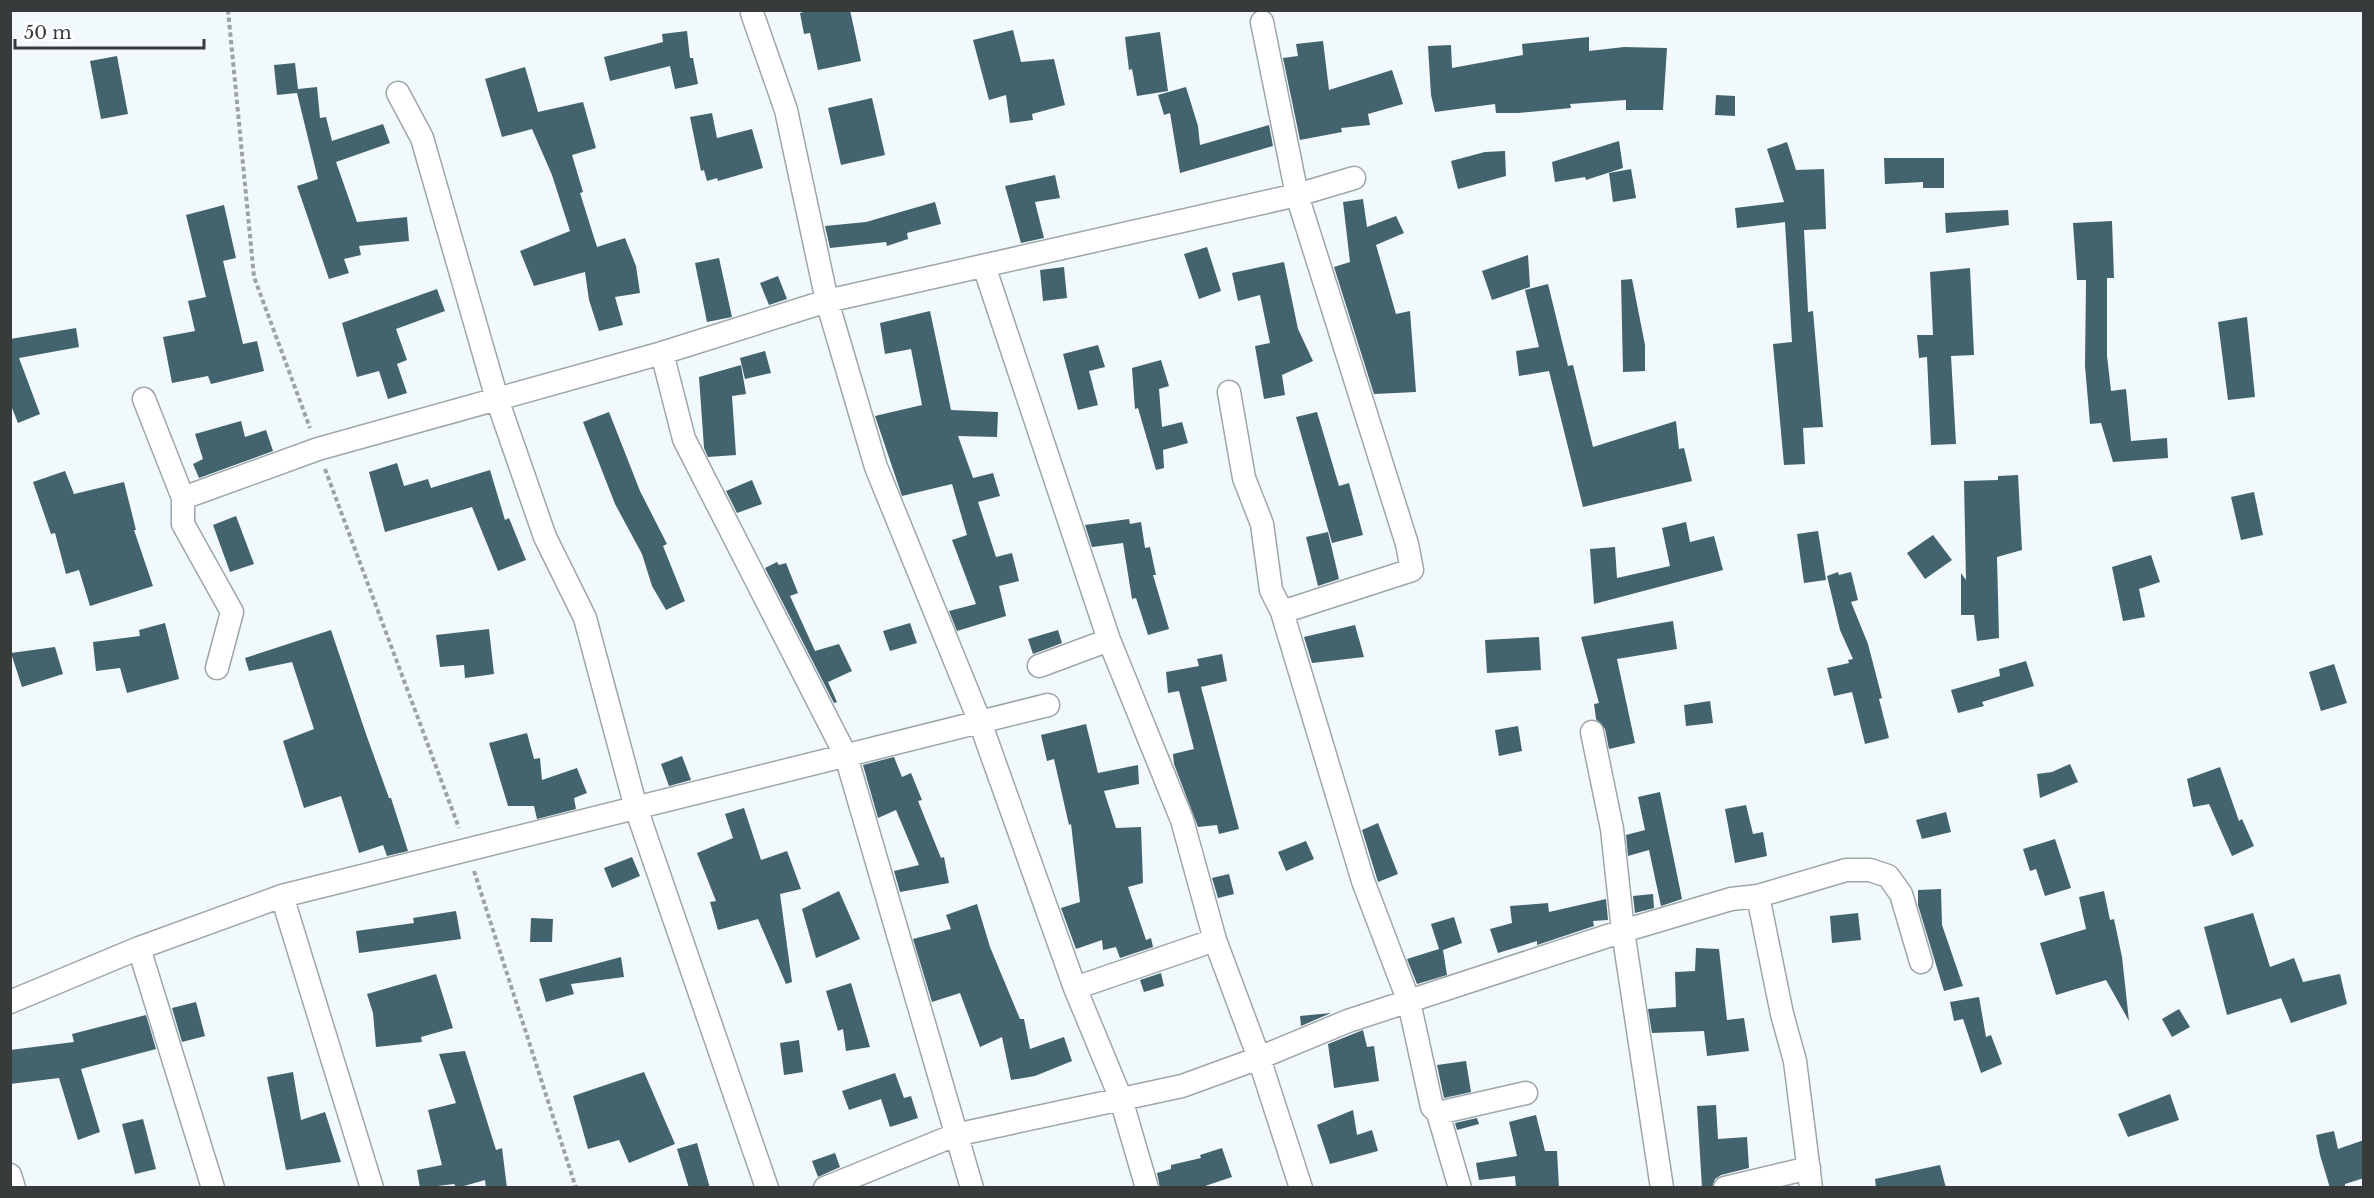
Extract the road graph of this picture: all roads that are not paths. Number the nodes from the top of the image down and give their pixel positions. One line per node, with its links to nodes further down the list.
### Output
1 (752, 13): 7 (street)
2 (1262, 22): 5 (street)
3 (398, 93): 11 (street)
4 (1354, 178): 5 (street)
5 (1297, 195): 6 (street); 13 (street)
6 (984, 266): 7 (street); 14 (street)
7 (828, 301): 8 (street); 18 (street)
8 (662, 353): 11 (street); 20 (street)
9 (1229, 392): 13 (street)
10 (144, 399): 12 (street)
11 (497, 399): 12 (street); 21 (street)
12 (183, 498): 16 (street)
13 (1282, 612): 30 (street)
14 (1109, 640): 15 (street); 25 (street)
15 (1039, 666)
16 (217, 668)
17 (1048, 705): 18 (street)
18 (980, 722): 20 (street); 28 (street)
19 (1592, 732): 24 (street)
20 (846, 756): 21 (street); 35 (street)
21 (636, 808): 22 (street); 41 (street)
22 (282, 896): 26 (street); 40 (street)
23 (1758, 896): 24 (street); 27 (street); 37 (street)
24 (1623, 932): 30 (street); 47 (street)
25 (1215, 940): 28 (street); 31 (street)
26 (139, 948): 29 (street); 39 (street)
27 (1921, 962)
28 (1074, 988): 33 (street)
29 (10, 1002)
30 (1409, 1002): 31 (street); 34 (street)
31 (1259, 1058): 33 (street); 45 (street)
32 (1526, 1093): 34 (street)
33 (1120, 1099): 35 (street); 44 (street)
34 (1438, 1113): 46 (street)
35 (955, 1135): 42 (street); 43 (street)
36 (10, 1175): 38 (street)
37 (1810, 1178): 48 (street)
38 (14, 1188)
39 (213, 1188)
40 (372, 1188)
41 (767, 1188)
42 (825, 1188)
43 (972, 1188)
44 (1147, 1188)
45 (1301, 1188)
46 (1460, 1188)
47 (1662, 1188)
48 (1725, 1188)

